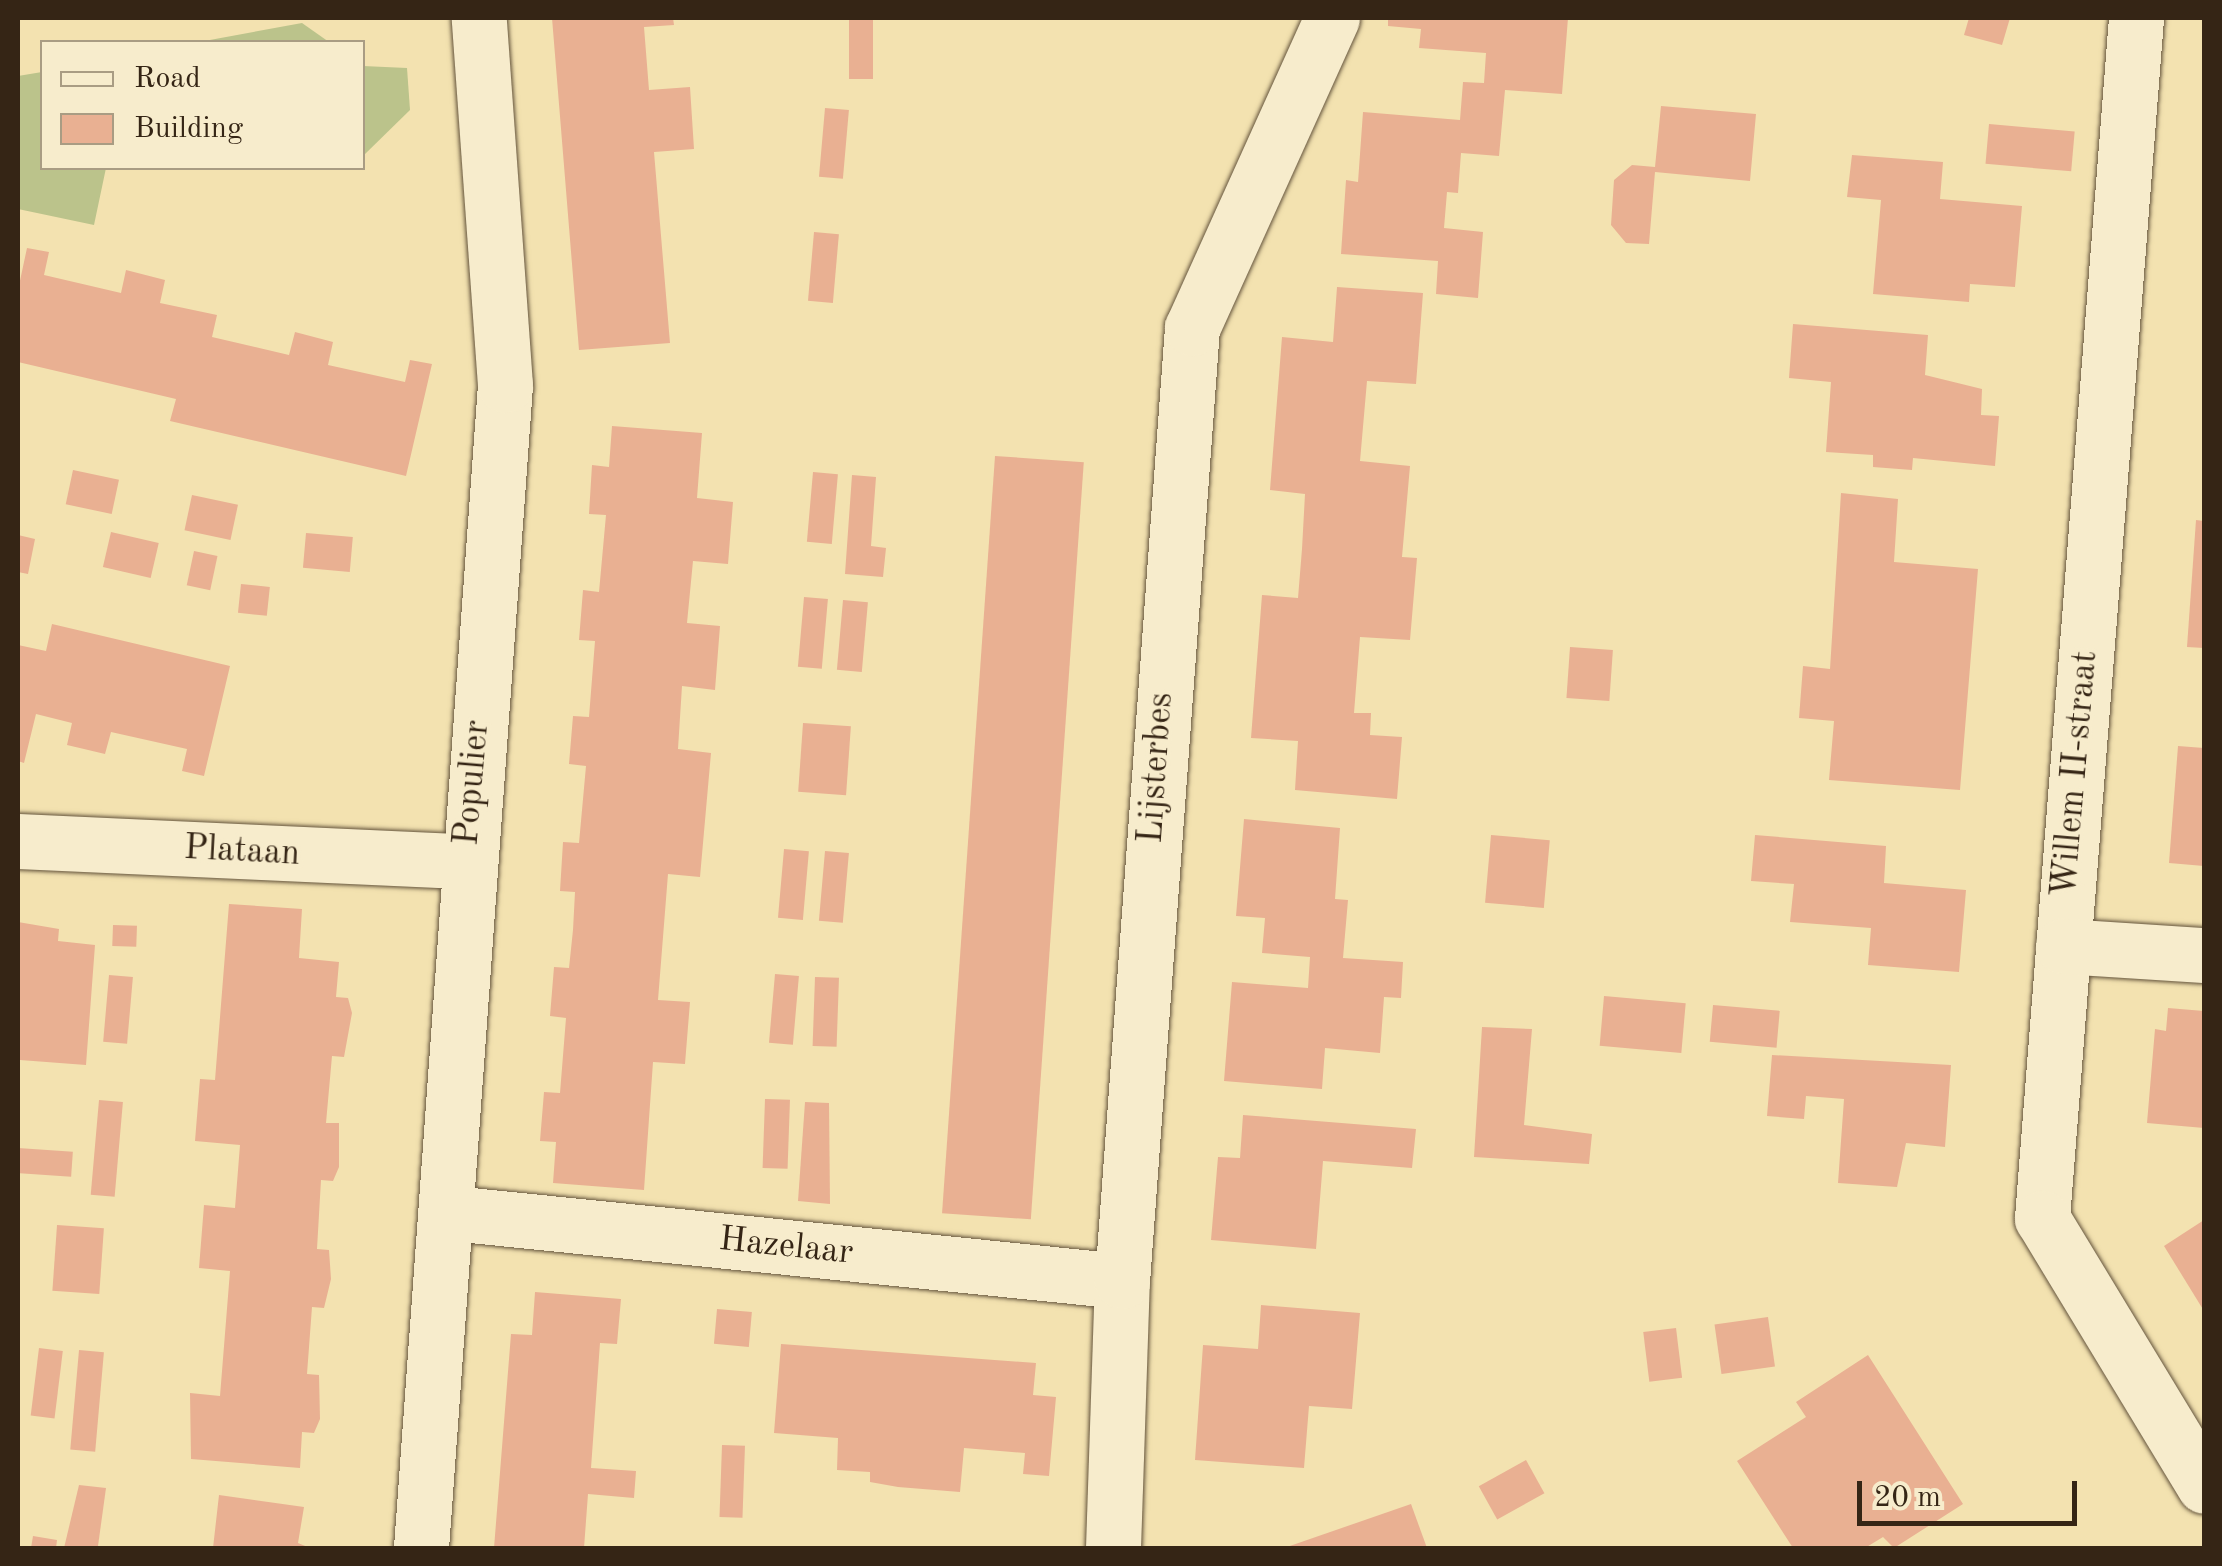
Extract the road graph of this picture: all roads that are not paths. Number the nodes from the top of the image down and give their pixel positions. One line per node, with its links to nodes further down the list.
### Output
1 (479, 18): 5 (street, Populier)
2 (1332, 18): 9 (street, Lijsterbes)
3 (2136, 18): 6 (street, Willem II-straat)
4 (18, 841): 5 (street, Plataan)
5 (467, 862): 8 (street, Populier)
6 (2063, 946): 7 (street); 10 (street, Willem II-straat)
7 (2204, 955)
8 (450, 1212): 9 (street, Hazelaar); 11 (street, Populier)
9 (1122, 1281): 12 (street, Lijsterbes)
10 (2204, 1486)
11 (421, 1548)
12 (1114, 1548)

